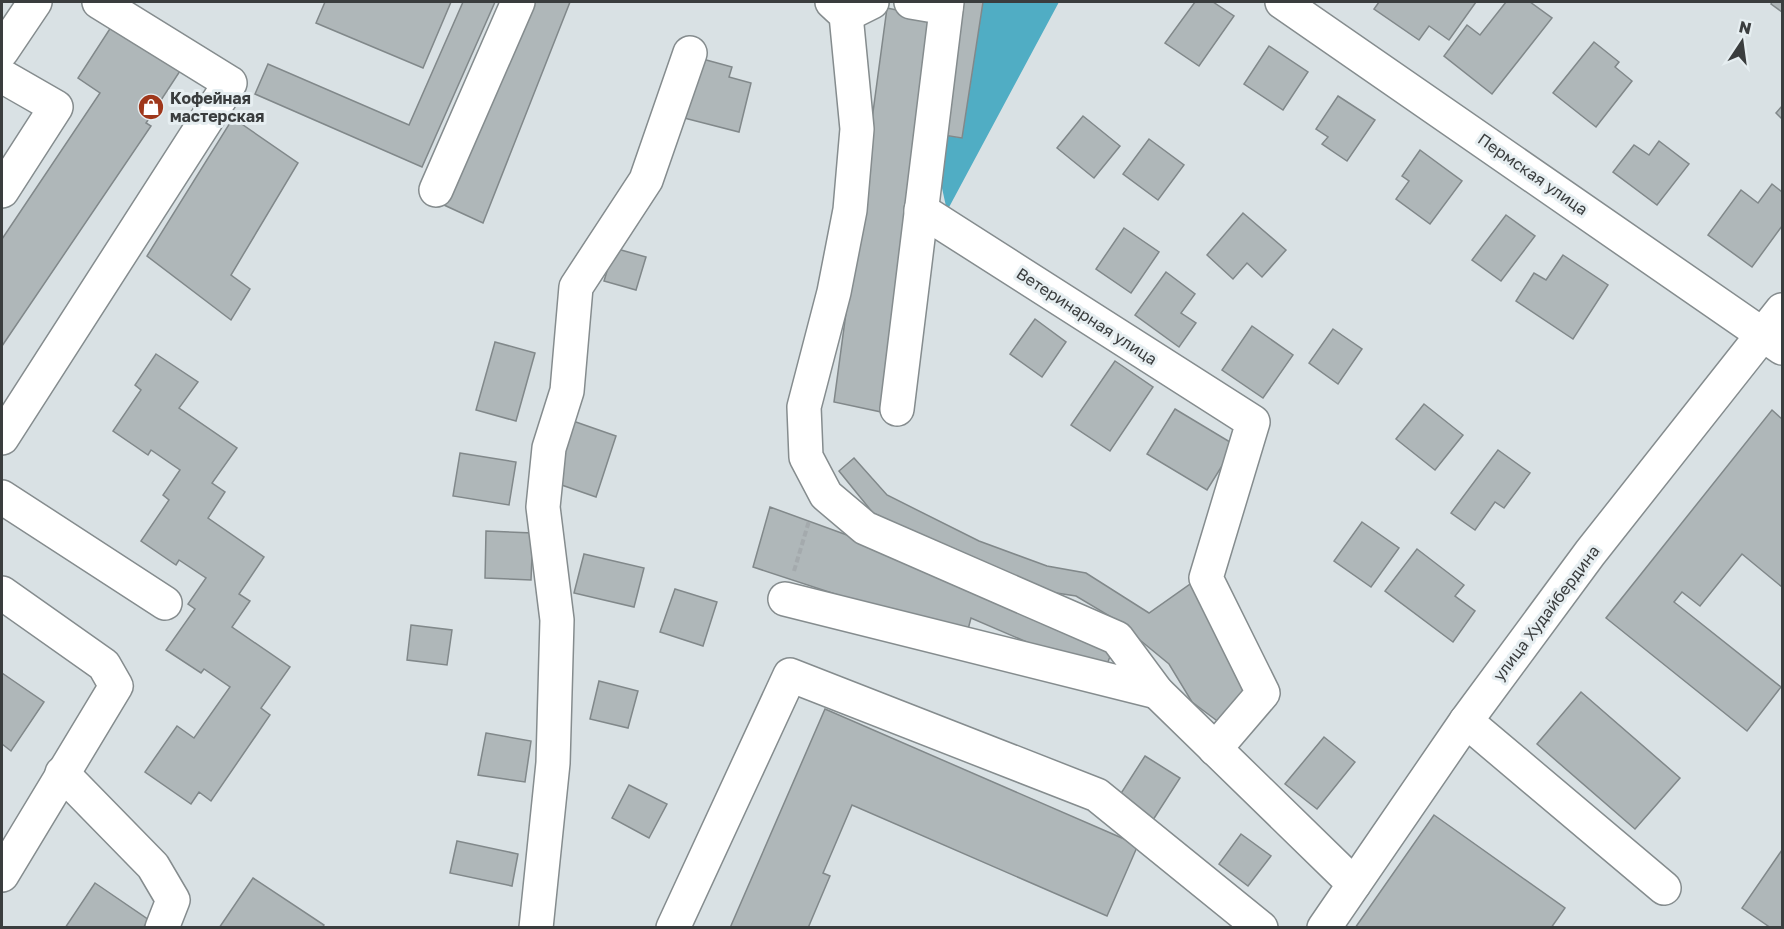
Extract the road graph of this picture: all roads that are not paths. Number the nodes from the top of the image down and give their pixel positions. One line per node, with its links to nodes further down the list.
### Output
1 (35, 2): 8 (street)
2 (99, 2): 16 (street)
3 (518, 2): 11 (street)
4 (911, 2): 6 (street)
5 (1282, 2): 14 (street, Пермская улица)
6 (946, 5): 13 (street)
7 (850, 6): 21 (street)
8 (2, 51)
9 (690, 53): 29 (street)
10 (2, 76): 12 (street)
11 (436, 190)
12 (2, 191)
13 (921, 210): 15 (street); 23 (street, Ветеринарная улица)
14 (1776, 331): 22 (street, улица Худайбердина)
15 (897, 409)
16 (2, 438)
17 (2, 497): 20 (street)
18 (2, 593): 24 (street)
19 (785, 599): 21 (street)
20 (165, 603)
21 (1157, 692): 23 (street)
22 (1466, 721): 26 (street, улица Худайбердина); 27 (street)
23 (1215, 748): 26 (street)
24 (62, 773): 25 (street); 28 (street)
25 (2, 875)
26 (1354, 884): 32 (street, улица Худайбердина)
27 (1664, 888)
28 (162, 927)
29 (536, 927)
30 (673, 927): 31 (street)
31 (1261, 927)
32 (1324, 927)

